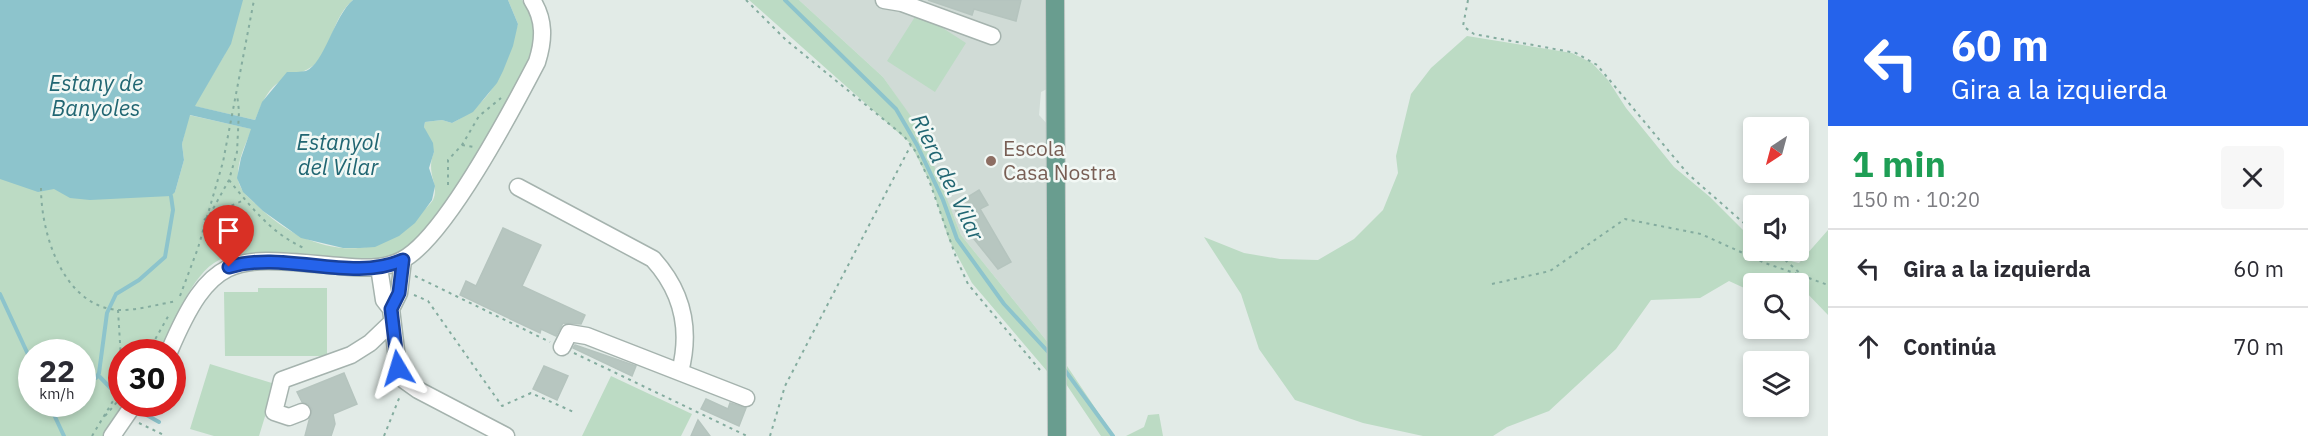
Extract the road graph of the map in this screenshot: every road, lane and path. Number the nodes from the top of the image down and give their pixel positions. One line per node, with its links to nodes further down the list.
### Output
1 (254, 0): 9 (path)
2 (532, 0): 21 (street)
3 (746, 0): 11 (path)
4 (884, 0): 7 (street)
5 (1055, 0): 38 (main road)
6 (1468, 0): 19 (path)
7 (902, 2): 8 (street)
8 (992, 36)
9 (236, 92): 12 (path); 18 (path)
10 (504, 95): 15 (path)
11 (911, 145): 38 (path); 53 (path)
12 (229, 180): 16 (path); 17 (path)
13 (40, 188): 31 (path)
14 (518, 188): 37 (street)
15 (450, 193)
16 (244, 200): 17 (path); 20 (path)
17 (209, 216): 18 (path)
18 (204, 220): 30 (path)
19 (1743, 222)
20 (313, 251)
21 (403, 260): 23 (street); 32 (street)
22 (1786, 261): 25 (path)
23 (379, 267): 32 (street); 35 (street)
24 (1794, 273): 27 (path)
25 (1800, 273)
26 (1809, 278): 28 (path)
27 (1492, 284)
28 (1828, 285)
29 (406, 292): 43 (path)
30 (177, 301): 31 (path); 34 (path)
31 (118, 310): 33 (path)
32 (392, 315): 42 (street); 52 (street)
33 (120, 339)
34 (155, 339)
35 (175, 339)
36 (562, 347): 37 (street)
37 (680, 372): 40 (street)
38 (1057, 382): 54 (main road)
39 (400, 396): 51 (path)
40 (746, 398)
41 (108, 407): 47 (path)
42 (302, 412)
43 (576, 413)
44 (108, 417): 47 (path)
45 (121, 417): 49 (street)
46 (138, 417): 50 (path)
47 (101, 421): 48 (path)
48 (92, 435)
49 (112, 436)
50 (166, 436)
51 (384, 436)
52 (506, 436)
53 (770, 436)
54 (1057, 436)

